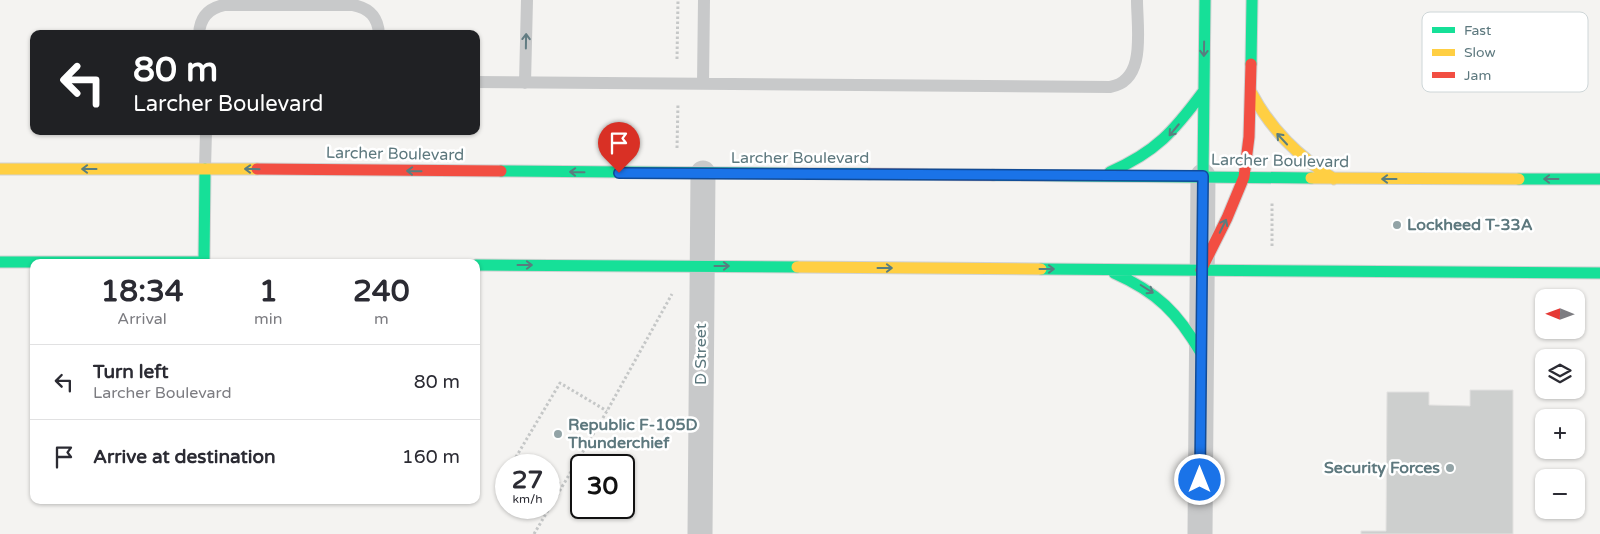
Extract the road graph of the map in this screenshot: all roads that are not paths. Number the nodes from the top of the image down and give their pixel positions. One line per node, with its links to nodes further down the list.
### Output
1 (527, 0): 9 (lane, one-way to 1)
2 (704, 0): 10 (lane)
3 (1137, 0): 10 (lane)
4 (1205, 0): 12 (main road, one-way to 12)
5 (1252, 0): 11 (main road)
6 (200, 30): 7 (lane)
7 (379, 30)
8 (480, 82): 9 (lane)
9 (525, 83): 10 (lane)
10 (703, 84)
11 (1250, 90): 19 (main road); 20 (main road, one-way to 11)
12 (1204, 92): 17 (main road, one-way to 17); 18 (main road)
13 (206, 135): 14 (lane)
14 (205, 168): 15 (main road, Larcher Boulevard, one-way to 15); 16 (main road, Larcher Boulevard, one-way to 14); 22 (main road)
15 (0, 169)
16 (703, 173): 17 (main road, Larcher Boulevard); 26 (street, D Street)
17 (1098, 176): 18 (main road, Larcher Boulevard)
18 (1203, 176): 19 (main road, Larcher Boulevard); 28 (street)
19 (1244, 177): 20 (main road, Larcher Boulevard); 28 (main road, one-way to 19)
20 (1334, 179): 21 (main road, Larcher Boulevard, one-way to 20)
21 (1600, 179)
22 (204, 259)
23 (0, 262): 24 (main road)
24 (30, 262)
25 (480, 265): 26 (main road, one-way to 26)
26 (701, 266): 27 (main road, one-way to 27); 31 (street, D Street)
27 (1103, 269): 28 (main road); 30 (main road, one-way to 30)
28 (1201, 270): 29 (main road); 30 (street)
29 (1600, 273)
30 (1201, 354): 32 (street)
31 (700, 534)
32 (1200, 534)

